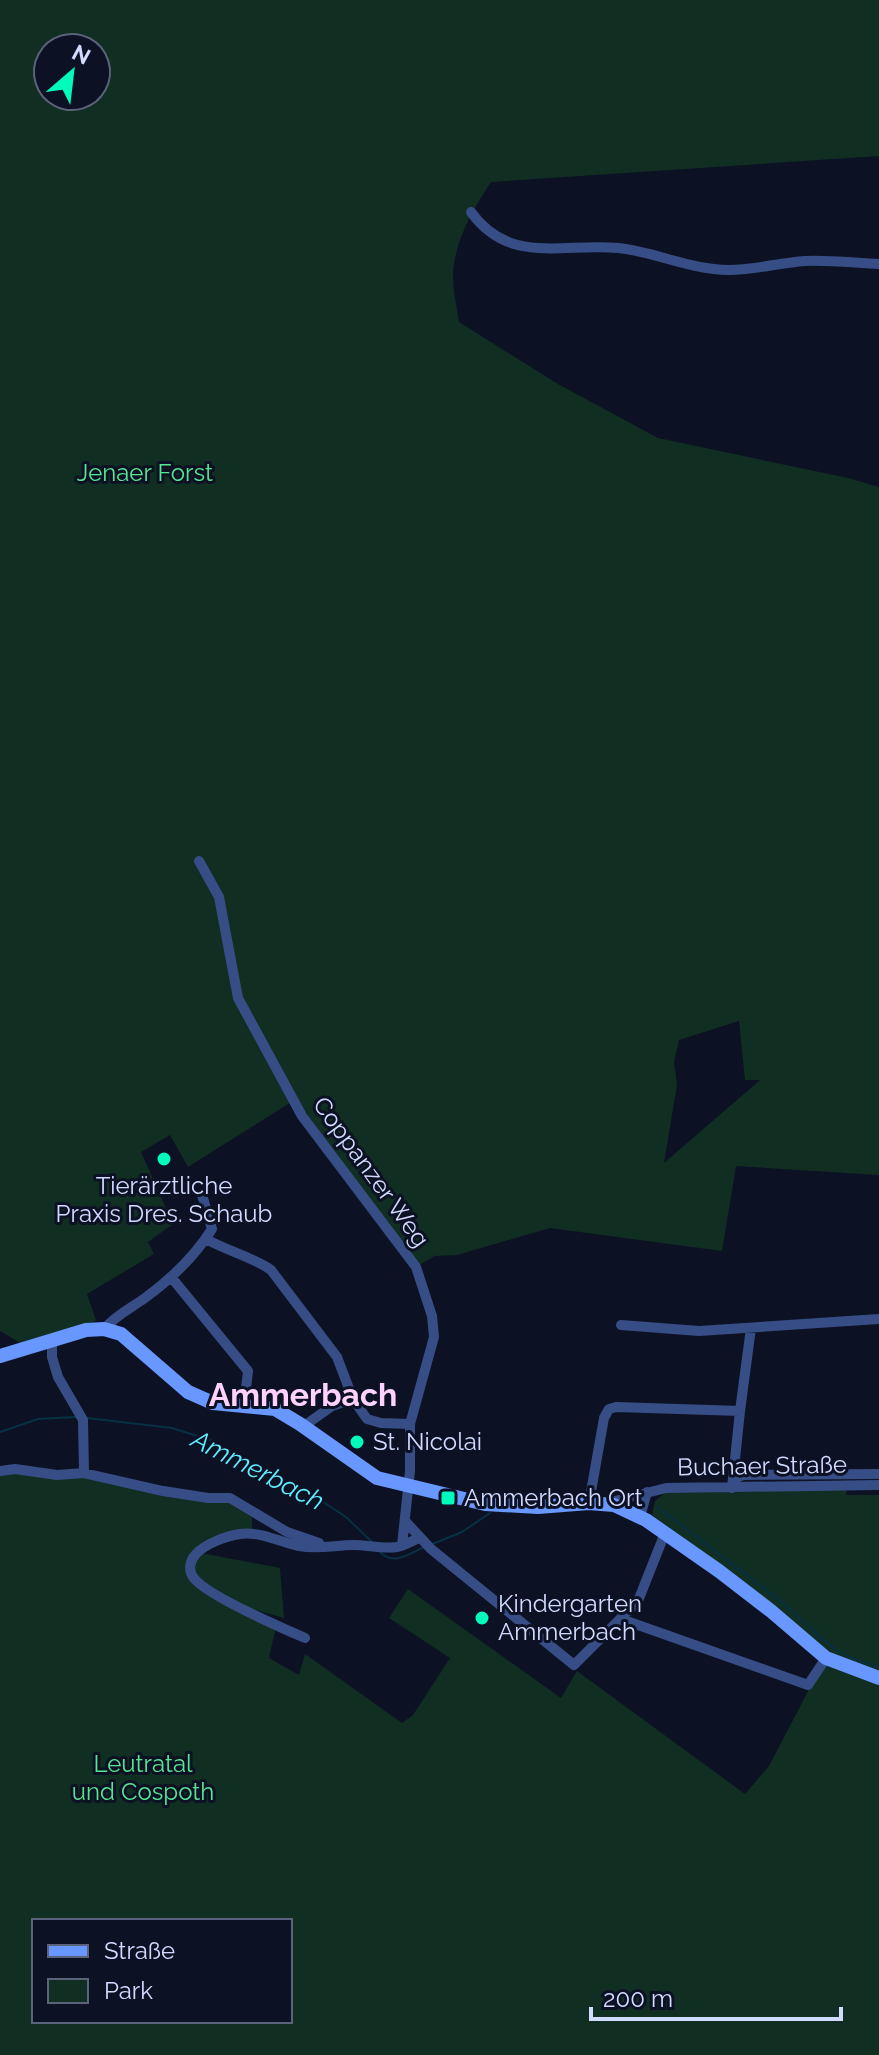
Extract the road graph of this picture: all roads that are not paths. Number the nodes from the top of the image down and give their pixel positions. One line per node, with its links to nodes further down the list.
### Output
1 (471, 212): 2 (street)
2 (879, 264)
3 (199, 861): 16 (street, Coppanzer Weg)
4 (202, 1195): 5 (street)
5 (206, 1239): 6 (street); 13 (street)
6 (171, 1277): 10 (street); 14 (street)
7 (879, 1319): 9 (street)
8 (621, 1325): 9 (street)
9 (751, 1328): 15 (street)
10 (104, 1329): 11 (main road); 14 (main road)
11 (52, 1340): 12 (main road); 19 (street)
12 (0, 1356)
13 (353, 1399): 16 (street); 17 (street)
14 (244, 1406): 17 (main road)
15 (740, 1411): 22 (street); 25 (street)
16 (410, 1424): 21 (street, Coppanzer Weg)
17 (304, 1426): 21 (main road)
18 (0, 1471): 19 (street)
19 (84, 1473): 32 (street)
20 (879, 1474): 22 (street, Buchaer Straße)
21 (407, 1484): 25 (main road); 28 (street, Coppanzer Weg)
22 (733, 1484): 23 (street, Buchaer Straße); 24 (street, Buchaer Straße)
23 (879, 1485)
24 (647, 1492): 26 (street, Buchaer Straße); 27 (street, Buchaer Straße)
25 (589, 1503): 26 (main road)
26 (606, 1503): 27 (main road)
27 (640, 1517): 29 (main road)
28 (406, 1522): 30 (street); 31 (street, Coppanzer Weg)
29 (665, 1533): 33 (street); 35 (main road)
30 (425, 1543): 31 (street); 33 (street)
31 (402, 1545): 32 (street)
32 (339, 1546): 34 (street)
33 (621, 1619): 35 (street)
34 (305, 1638)
35 (826, 1658): 36 (main road)
36 (879, 1678)

